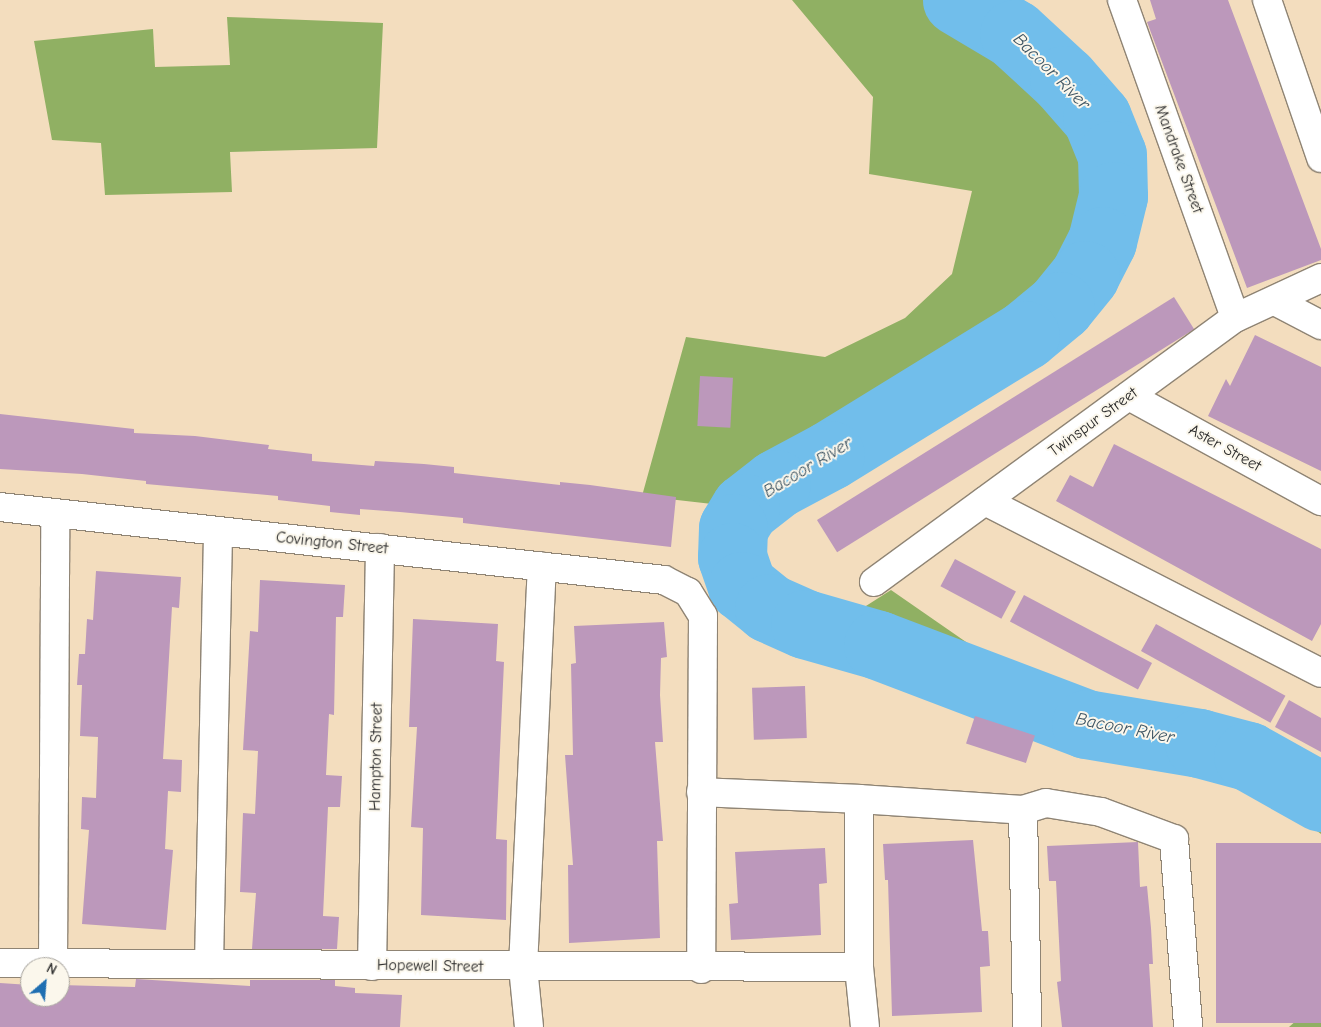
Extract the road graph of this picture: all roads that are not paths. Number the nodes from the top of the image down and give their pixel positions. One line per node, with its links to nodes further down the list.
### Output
1 (1122, 0): 6 (street, Mandrake Street)
2 (1267, 0): 3 (street)
3 (1321, 158)
4 (1321, 278): 5 (street, Twinspur Street)
5 (1276, 301): 6 (street, Twinspur Street); 7 (street)
6 (1236, 318): 8 (street, Twinspur Street)
7 (1321, 325)
8 (1129, 396): 9 (street, Twinspur Street); 10 (street, Aster Street)
9 (985, 501): 16 (street, Twinspur Street); 17 (street)
10 (1321, 501)
11 (0, 507): 12 (street, Covington Street)
12 (55, 513): 13 (street, Covington Street); 21 (street)
13 (218, 531): 14 (street, Covington Street); 25 (street)
14 (380, 548): 15 (street, Covington Street); 26 (street, Hampton Street)
15 (542, 566): 18 (street, Covington Street); 27 (street)
16 (874, 582)
17 (1321, 673)
18 (701, 792): 19 (street); 29 (street)
19 (859, 799): 20 (street); 28 (street)
20 (1023, 810): 32 (street); 33 (street)
21 (53, 957)
22 (0, 963): 23 (street, Hopewell Street)
23 (20, 963)
24 (70, 963): 25 (street, Hopewell Street)
25 (209, 964): 26 (street, Hopewell Street)
26 (372, 966): 27 (street, Hopewell Street)
27 (523, 967): 29 (street, Hopewell Street); 30 (street)
28 (859, 967): 29 (street, Hopewell Street); 31 (street)
29 (701, 969)
30 (529, 1027)
31 (865, 1027)
32 (1027, 1027)
33 (1188, 1027)

